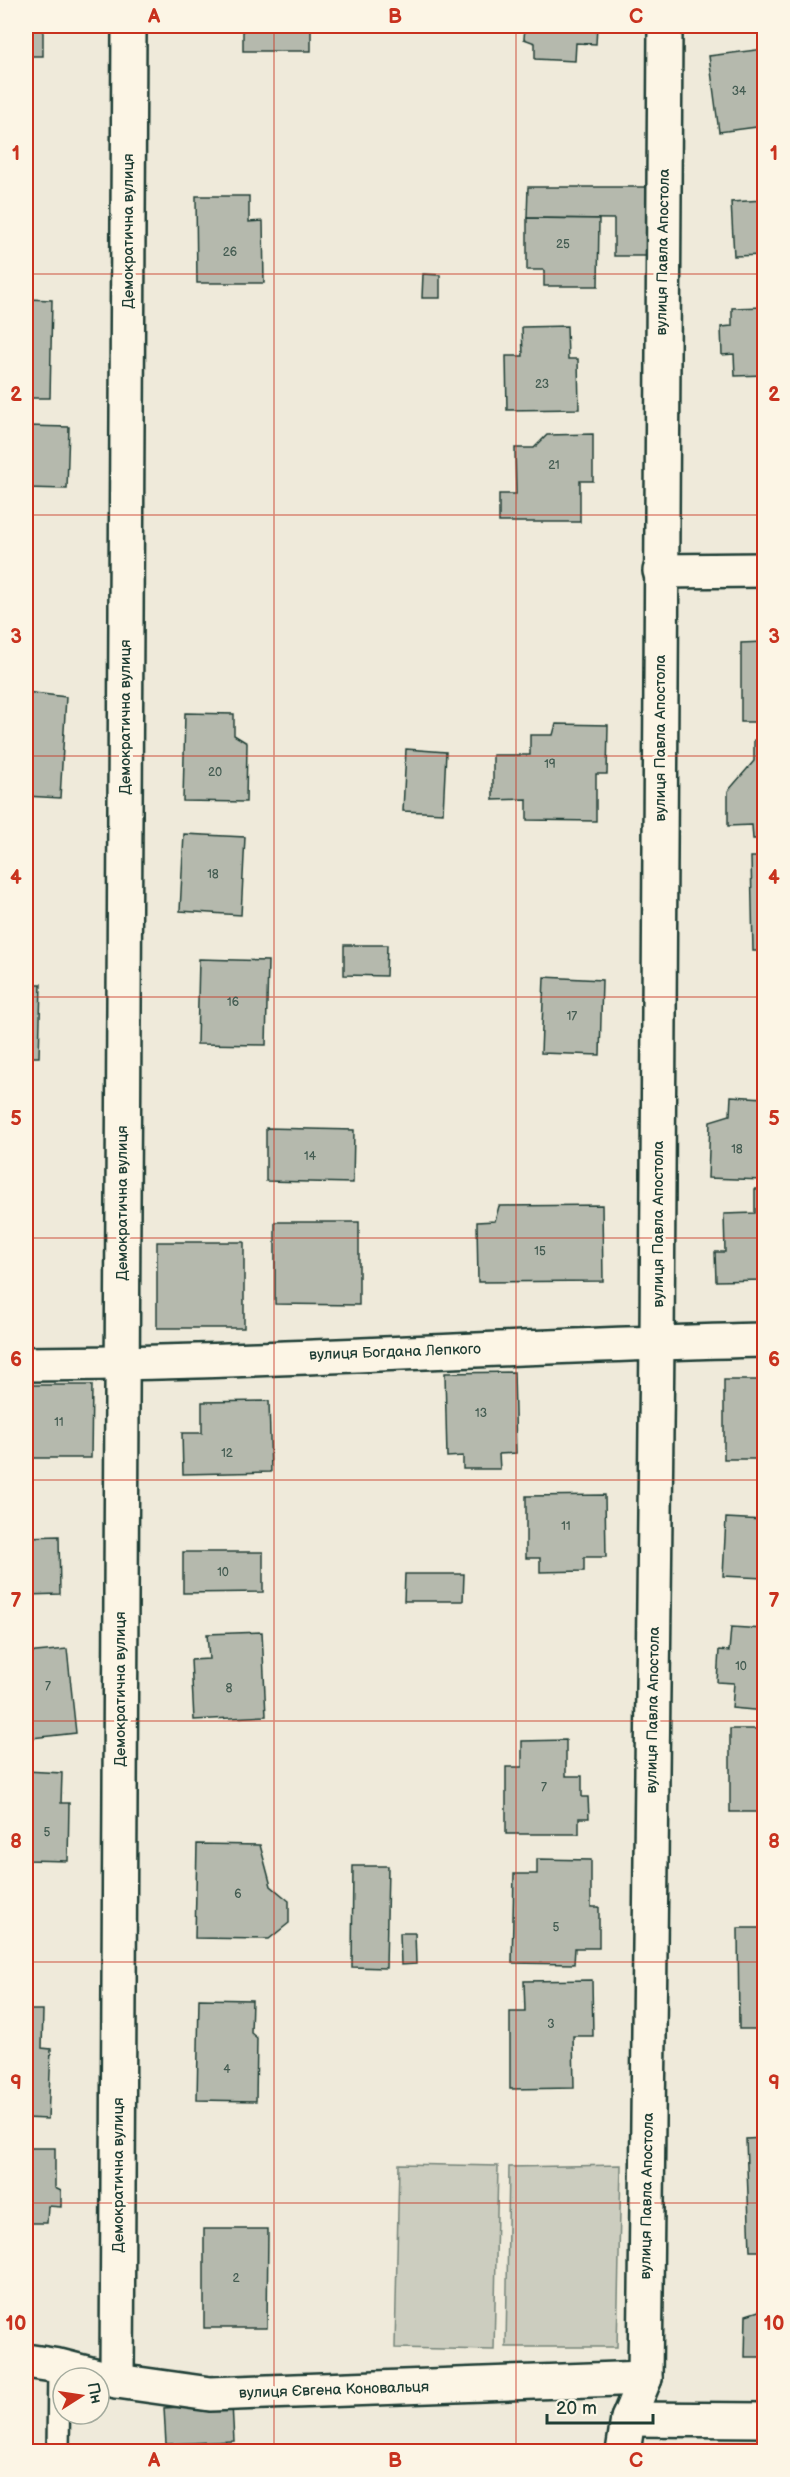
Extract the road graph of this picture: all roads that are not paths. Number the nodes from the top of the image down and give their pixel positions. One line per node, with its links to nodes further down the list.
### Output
1 (129, 26): 7 (street, Демократична вулиця)
2 (665, 26): 4 (street, вулиця Павла Апостола)
3 (765, 570): 4 (street)
4 (660, 571): 6 (street, вулиця Павла Апостола)
5 (765, 1340): 6 (street, вулиця Богдана Лепкого)
6 (657, 1342): 7 (street, вулиця Богдана Лепкого); 11 (street, вулиця Павла Апостола)
7 (121, 1363): 8 (street, вулиця Богдана Лепкого); 13 (street, Демократична вулиця)
8 (26, 1364)
9 (26, 2361): 10 (street, вулиця Євгена Коновальця)
10 (59, 2366)
11 (645, 2378): 13 (street, вулиця Євгена Коновальця); 14 (street, вулиця Павла Апостола)
12 (111, 2379): 13 (street, вулиця Євгена Коновальця)
13 (117, 2381)
14 (628, 2419): 15 (street); 18 (street, вулиця Павла Апостола)
15 (765, 2421)
16 (58, 2426): 17 (lane)
17 (58, 2451)
18 (623, 2451)

